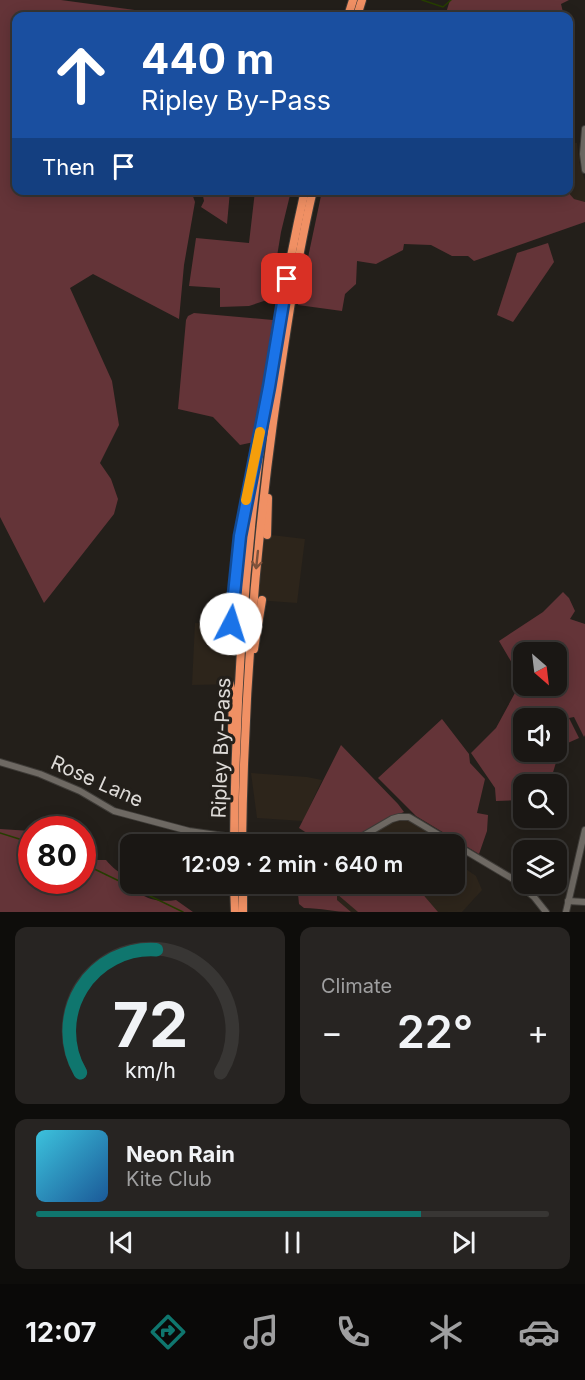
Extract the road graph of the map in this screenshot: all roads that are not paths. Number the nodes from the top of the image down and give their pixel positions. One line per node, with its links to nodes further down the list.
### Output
1 (585, 129): 2 (street)
2 (585, 170)
3 (304, 195): 5 (highway, Ripley By-Pass)
4 (312, 195): 5 (highway, Ripley By-Pass)
5 (274, 388): 6 (highway); 8 (highway); 10 (highway, Ripley By-Pass, one-way to 10); 12 (highway, Ripley By-Pass)
6 (267, 535)
7 (262, 600): 10 (highway)
8 (231, 624)
9 (230, 684): 12 (highway)
10 (245, 734): 16 (highway, Ripley By-Pass)
11 (0, 762): 14 (street, Rose Lane, bridge)
12 (235, 794): 15 (highway, Ripley By-Pass)
13 (585, 830): 22 (street)
14 (206, 834)
15 (234, 834)
16 (242, 834)
17 (366, 834): 18 (street)
18 (438, 834)
19 (465, 850): 26 (street)
20 (234, 894): 24 (highway)
21 (243, 894): 25 (highway)
22 (568, 901): 23 (street); 27 (street)
23 (585, 902)
24 (235, 912)
25 (243, 912)
26 (546, 912)
27 (566, 912)

